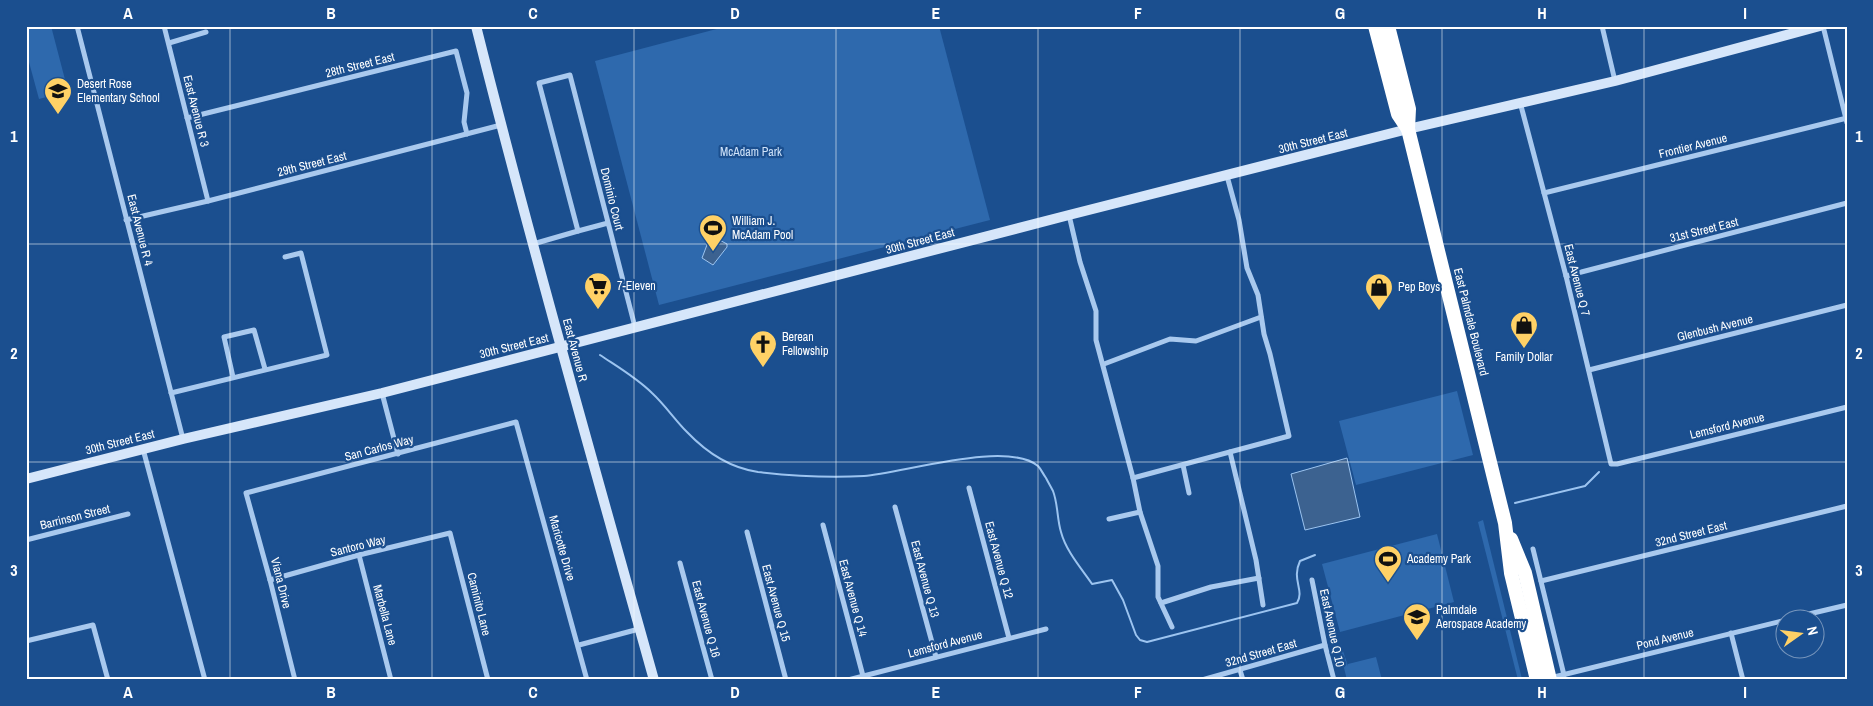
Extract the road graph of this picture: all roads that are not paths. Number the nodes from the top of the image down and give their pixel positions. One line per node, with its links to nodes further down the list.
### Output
1 (77, 26): 22 (street, East Avenue R 4)
2 (164, 26): 9 (street, East Avenue R 3)
3 (476, 26): 14 (street, East Avenue R)
4 (1375, 26): 15 (highway, East Palmdale Boulevard)
5 (1388, 26): 15 (highway, East Palmdale Boulevard)
6 (1602, 26): 10 (street)
7 (1821, 26): 10 (street, 30th Street East); 13 (street)
8 (206, 32): 9 (street)
9 (168, 43): 12 (street, East Avenue R 3)
10 (1615, 80): 11 (street, 30th Street East)
11 (1520, 102): 15 (street, 30th Street East); 18 (street, East Avenue Q 7)
12 (187, 118): 16 (street, 28th Street East); 19 (street, East Avenue R 3)
13 (1846, 120): 18 (street, Frontier Avenue)
14 (501, 125): 16 (street, 29th Street East); 25 (street, East Avenue R)
15 (1408, 129): 17 (street, 30th Street East); 56 (highway, East Palmdale Boulevard)
16 (467, 134): 19 (street, 29th Street East)
17 (1227, 176): 21 (street, 30th Street East); 29 (street)
18 (1544, 193): 27 (street, East Avenue Q 7)
19 (208, 201): 22 (street, 29th Street East)
20 (1847, 203): 27 (street, 31st Street East)
21 (1069, 215): 30 (street, 30th Street East); 32 (street)
22 (126, 220): 36 (street, East Avenue R 4)
23 (608, 223): 24 (street); 24 (street, Dominio Court); 30 (street, Dominio Court)
24 (578, 231): 25 (street)
25 (533, 244): 31 (street, East Avenue R)
26 (285, 257): 33 (street)
27 (1566, 276): 34 (street, East Avenue Q 7)
28 (1847, 306): 34 (street, Glenbush Avenue)
29 (1261, 317): 32 (street); 42 (street)
30 (635, 328): 31 (street, 30th Street East)
31 (561, 347): 37 (street, 30th Street East); 76 (street, East Avenue R)
32 (1104, 364): 46 (street)
33 (265, 369): 35 (street); 35 (street)
34 (1589, 370): 45 (street, East Avenue Q 7)
35 (233, 377): 36 (street)
36 (172, 393): 40 (street, East Avenue R 4)
37 (382, 393): 40 (street, 30th Street East); 43 (street)
38 (1847, 407): 45 (street, Lemsford Avenue)
39 (516, 422): 43 (street, San Carlos Way); 80 (street, Maricotte Drive)
40 (183, 439): 41 (street, 30th Street East)
41 (143, 449): 47 (street, 30th Street East); 88 (street)
42 (1230, 452): 44 (street); 64 (street)
43 (398, 454): 49 (street, San Carlos Way)
44 (1183, 464): 46 (street); 50 (street)
45 (1611, 464)
46 (1133, 478): 53 (street)
47 (26, 479)
48 (969, 488): 78 (street, East Avenue Q 12)
49 (246, 493): 66 (street, Viana Drive)
50 (1189, 493)
51 (1847, 506): 68 (street, 32nd Street East)
52 (895, 507): 82 (street, East Avenue Q 13)
53 (1140, 512): 55 (street); 69 (street)
54 (128, 514): 60 (street, Barrinson Street)
55 (1109, 519)
56 (1505, 522): 65 (highway, East Palmdale Boulevard); 86 (highway, East Palmdale Boulevard)
57 (823, 525): 85 (street, East Avenue Q 14)
58 (747, 532): 95 (street, East Avenue Q 15)
59 (450, 533): 62 (street, Santoro Way); 91 (street, Caminito Lane)
60 (26, 540)
61 (1533, 549): 68 (street)
62 (359, 555): 66 (street, Santoro Way); 90 (street, Marbella Lane)
63 (680, 563): 94 (street, East Avenue Q 16)
64 (1259, 578): 69 (street); 70 (street)
65 (1512, 578): 86 (highway, East Palmdale Boulevard); 100 (highway)
66 (270, 580): 89 (street, Viana Drive)
67 (1312, 580): 81 (street, East Avenue Q 10)
68 (1541, 581): 84 (street)
69 (1161, 603): 74 (street)
70 (1264, 605)
71 (1847, 605): 72 (street)
72 (1826, 610)
73 (1776, 623): 77 (street, Pond Avenue)
74 (1172, 627)
75 (1046, 628): 78 (street, Lemsford Avenue)
76 (640, 629): 80 (street); 93 (street, East Avenue R)
77 (1732, 634): 84 (street, Pond Avenue); 101 (street)
78 (1010, 638): 82 (street, Lemsford Avenue)
79 (26, 641): 87 (street)
80 (579, 645): 92 (street, Maricotte Drive)
81 (1324, 645): 83 (street, 32nd Street East); 99 (street, East Avenue Q 10)
82 (936, 657): 85 (street, Lemsford Avenue)
83 (1240, 670): 97 (street, 32nd Street East); 98 (street)
84 (1564, 675): 86 (street, Pond Avenue)
85 (863, 676): 96 (street, Lemsford Avenue)
86 (1546, 679)
87 (108, 680)
88 (205, 680)
89 (295, 680)
90 (391, 680)
91 (488, 680)
92 (587, 680)
93 (654, 680)
94 (712, 680)
95 (786, 680)
96 (848, 680)
97 (1202, 680)
98 (1243, 680)
99 (1334, 680)
100 (1528, 680)
101 (1743, 680)

